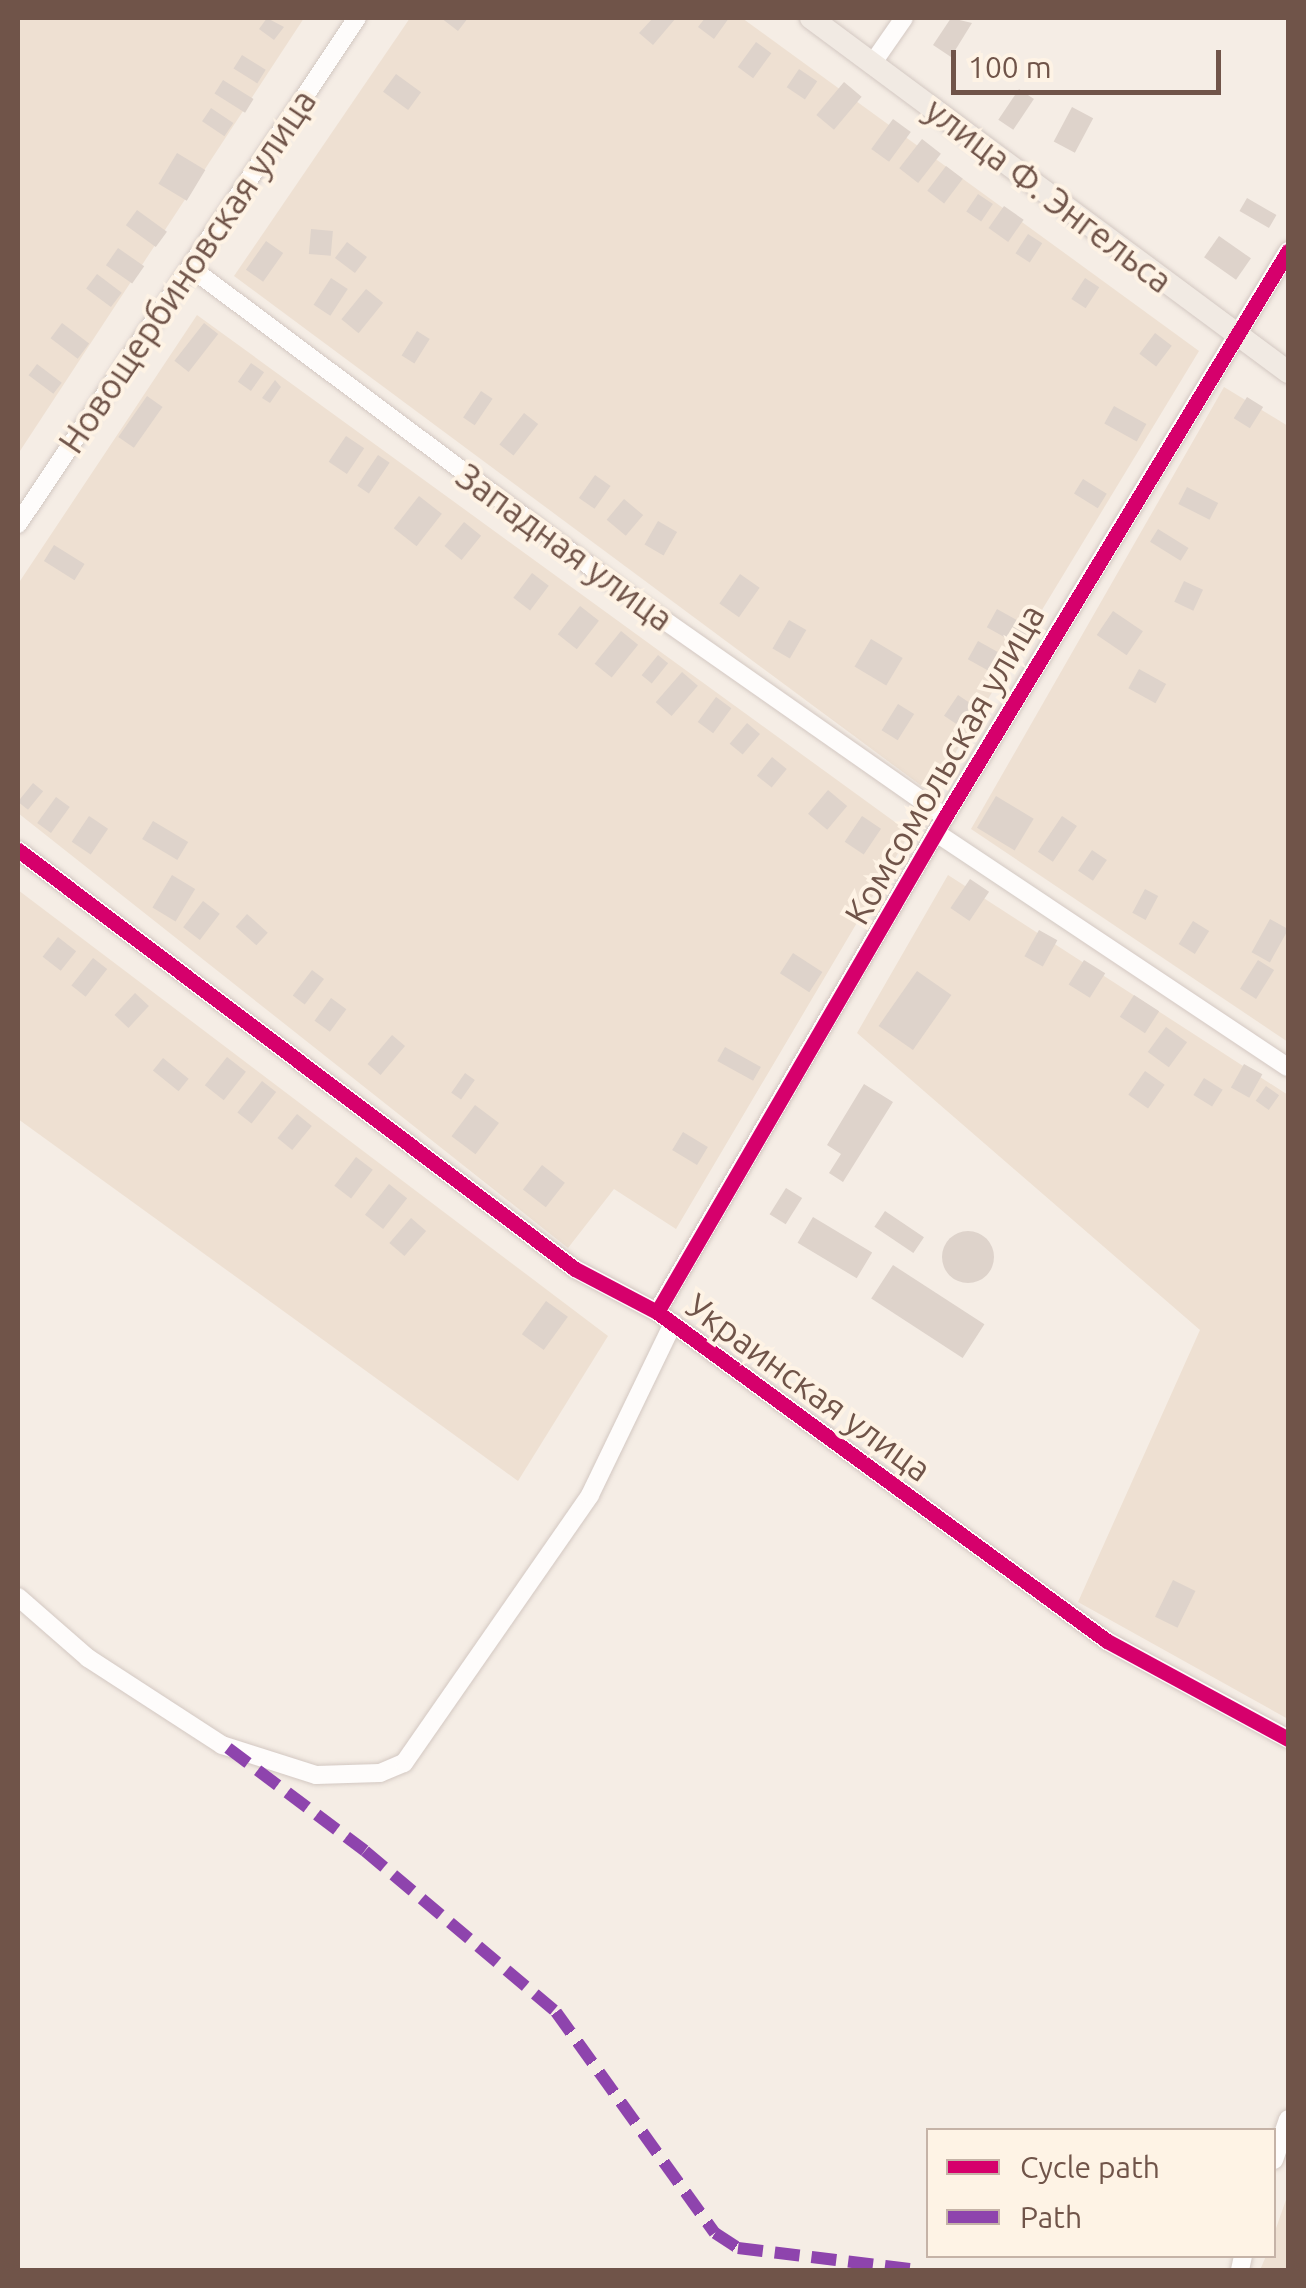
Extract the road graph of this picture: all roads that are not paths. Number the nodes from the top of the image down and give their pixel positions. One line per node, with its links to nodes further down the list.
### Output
1 (357, 18): 6 (street, Новощербиновская улица)
2 (810, 18): 4 (main road, улица Ф. Энгельса)
3 (904, 18): 4 (street)
4 (872, 64): 7 (main road, улица Ф. Энгельса)
5 (1288, 251): 7 (street, Комсомольская улица)
6 (191, 268): 9 (street, Новощербиновская улица); 10 (street, Западная улица)
7 (1236, 334): 8 (main road, улица Ф. Энгельса); 10 (street, Комсомольская улица)
8 (1288, 372)
9 (18, 524)
10 (942, 825): 12 (street, Западная улица); 13 (street, Комсомольская улица)
11 (18, 850): 13 (street, Украинская улица)
12 (1288, 1067)
13 (657, 1312): 14 (street, Украинская улица)
14 (673, 1323): 15 (street); 16 (street, Украинская улица)
15 (18, 1596)
16 (1288, 1739)
17 (1288, 2119): 18 (street)
18 (1276, 2154)

